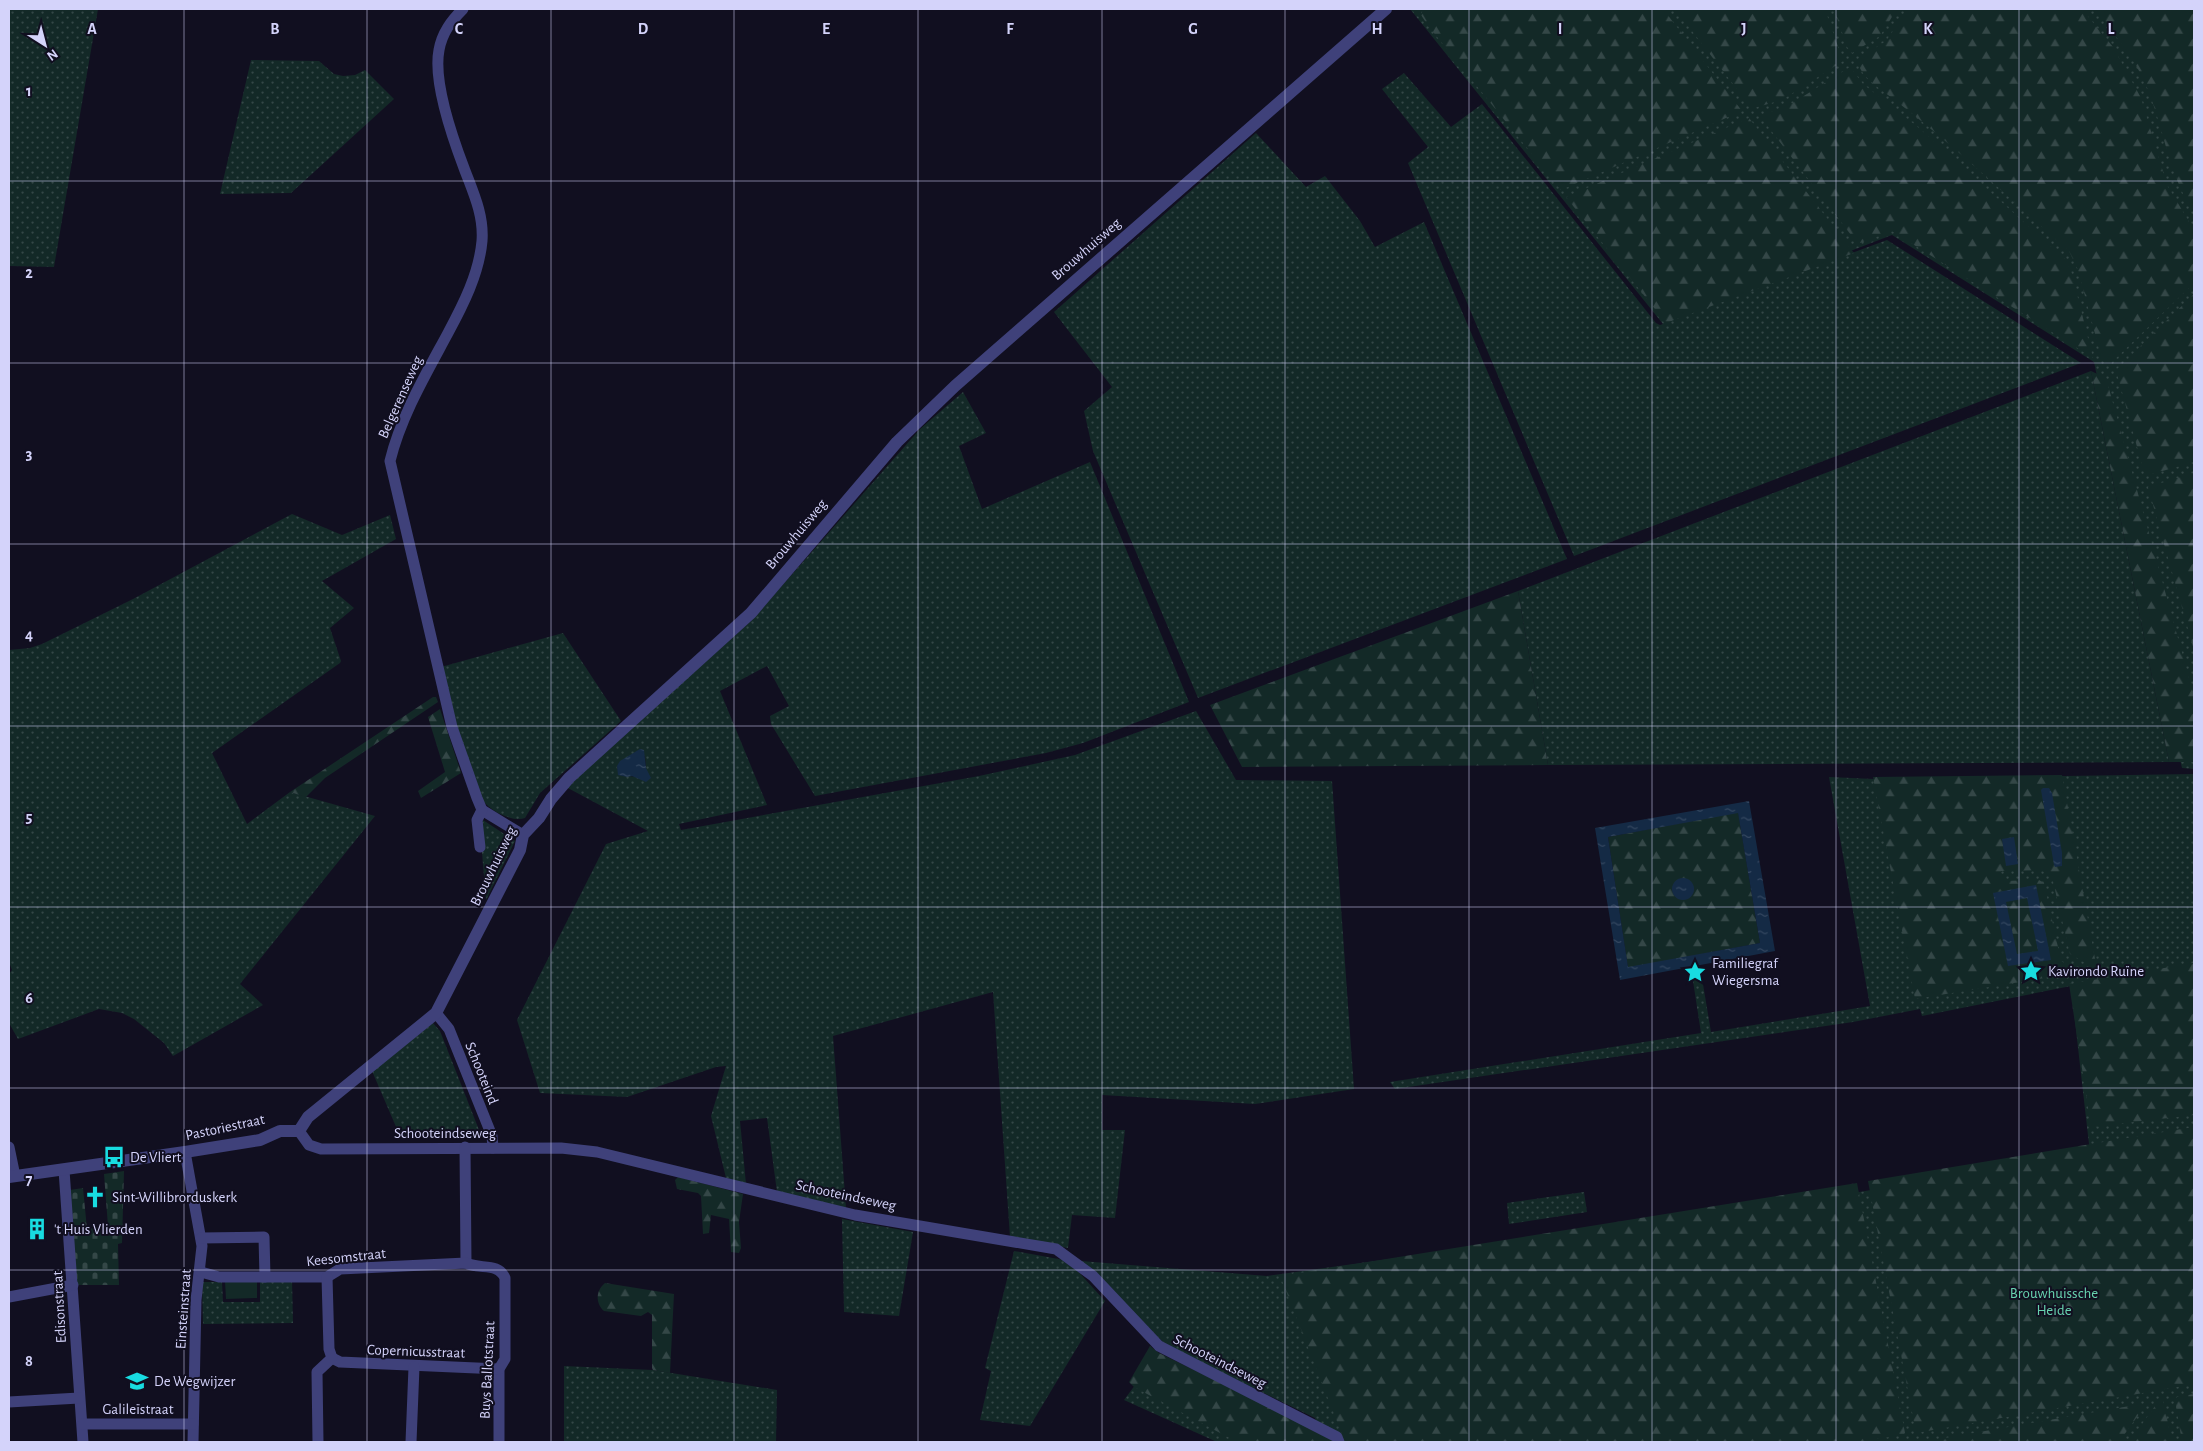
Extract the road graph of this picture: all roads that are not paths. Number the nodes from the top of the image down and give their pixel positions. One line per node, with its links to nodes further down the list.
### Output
1 (463, 9): 3 (street, Belgerenseweg)
2 (1386, 9): 4 (street, Brouwhuisweg)
3 (482, 810): 4 (street); 5 (street, Belgerenseweg)
4 (523, 835): 6 (street, Brouwhuisweg)
5 (480, 847)
6 (436, 1013): 7 (street, Brouwhuisweg); 10 (street, Schooteind)
7 (299, 1131): 9 (street, Schooteindseweg); 11 (street, Pastoriestraat)
8 (9, 1147): 13 (street)
9 (465, 1147): 10 (street, Schooteindseweg); 15 (street)
10 (493, 1148): 29 (street, Schooteindseweg)
11 (185, 1152): 12 (street, Pastoriestraat); 14 (street, Einsteinstraat)
12 (64, 1170): 13 (street, Pastoriestraat); 20 (street, Edisonstraat)
13 (12, 1177)
14 (201, 1238): 17 (street, Einsteinstraat); 18 (street)
15 (466, 1264): 16 (street, Keesomstraat); 19 (street, Keesomstraat)
16 (502, 1271): 24 (street, Buys Ballotstraat)
17 (201, 1272): 18 (street, Keesomstraat); 28 (street, Einsteinstraat)
18 (265, 1276): 19 (street, Keesomstraat)
19 (327, 1277): 22 (street)
20 (73, 1285): 21 (street); 25 (street, Edisonstraat)
21 (9, 1297)
22 (332, 1358): 23 (street, Copernicusstraat); 32 (street)
23 (414, 1367): 24 (street, Copernicusstraat); 33 (street)
24 (499, 1369): 34 (street, Buys Ballotstraat)
25 (79, 1398): 26 (street); 27 (street, Edisonstraat)
26 (9, 1402)
27 (83, 1424): 28 (street, Galileïstraat); 30 (street, Edisonstraat)
28 (193, 1424): 31 (street, Einsteinstraat)
29 (1338, 1440)
30 (83, 1442)
31 (193, 1442)
32 (318, 1442)
33 (411, 1442)
34 (499, 1442)

